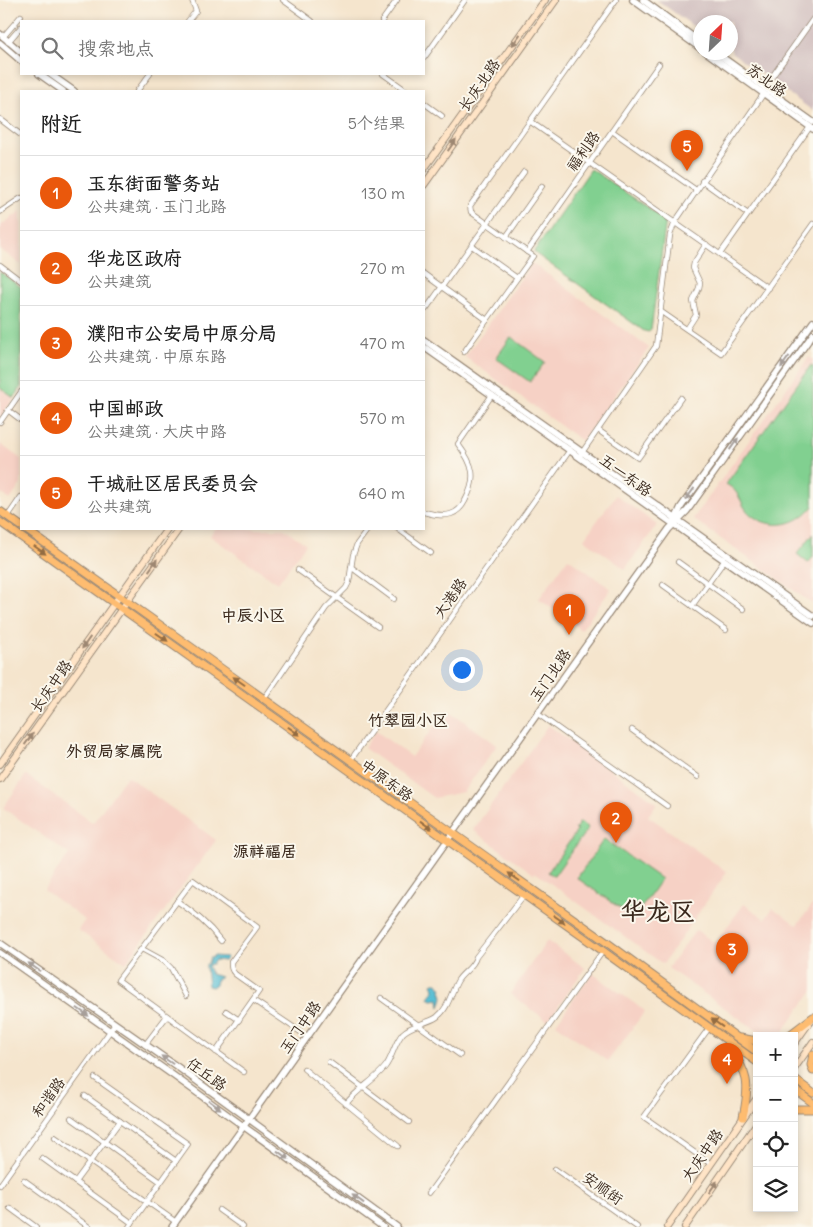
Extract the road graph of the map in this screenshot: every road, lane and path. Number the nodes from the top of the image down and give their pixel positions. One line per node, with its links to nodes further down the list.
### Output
1 (192, 0): 12 (street)
2 (283, 0): 13 (street)
3 (398, 0): 14 (street)
4 (465, 0): 22 (street)
5 (544, 0): 46 (main road, 长庆北路, one-way to 46)
6 (556, 0): 49 (main road, 长庆北路, one-way to 6)
7 (616, 0): 41 (street)
8 (633, 0): 20 (street)
9 (643, 0): 17 (street)
10 (21, 16): 16 (street)
11 (813, 19): 37 (street)
12 (189, 20)
13 (311, 20)
14 (383, 20)
15 (20, 28): 18 (street)
16 (1, 36): 18 (street)
17 (693, 37)
18 (8, 42): 21 (street)
19 (0, 43): 23 (street)
20 (693, 43)
21 (20, 51)
22 (425, 57)
23 (20, 60)
24 (718, 60): 37 (street, 苏北路)
25 (725, 60): 37 (street, 苏北路)
26 (659, 64): 43 (street, 福利路)
27 (40, 75): 32 (street)
28 (51, 75): 33 (street)
29 (149, 75): 34 (street)
30 (384, 75): 31 (street)
31 (400, 86): 35 (street); 36 (street)
32 (62, 90)
33 (73, 90)
34 (138, 90)
35 (398, 90)
36 (406, 90)
37 (764, 90): 42 (street, 苏北路); 48 (street)
38 (425, 104): 39 (street)
39 (442, 116)
40 (0, 119): 44 (street)
41 (531, 122): 45 (street); 56 (street)
42 (812, 126): 54 (street)
43 (612, 131): 45 (street, 福利路); 51 (street)
44 (20, 134)
45 (589, 164): 55 (street); 61 (street, 福利路)
46 (425, 168)
47 (524, 172): 56 (street)
48 (702, 181): 51 (street); 54 (street)
49 (425, 184)
50 (542, 186): 58 (street)
51 (696, 190): 55 (street)
52 (20, 199): 53 (street)
53 (0, 212)
54 (748, 214): 62 (street)
55 (675, 222): 59 (street); 70 (street)
56 (488, 224): 58 (street); 60 (street)
57 (813, 224): 68 (street)
58 (506, 237): 61 (street)
59 (706, 244): 62 (street); 73 (street)
60 (472, 246): 65 (street); 67 (street)
61 (527, 252): 65 (street, 福利路)
62 (720, 254): 68 (street)
63 (0, 265): 66 (street)
64 (425, 275): 67 (street)
65 (517, 278): 71 (street)
66 (20, 279)
67 (442, 288): 69 (street); 71 (street)
68 (768, 288): 73 (street)
69 (426, 309)
70 (660, 311): 73 (street); 84 (street)
71 (487, 320): 77 (street)
72 (813, 322): 91 (street, 玉门北路, one-way to 91)
73 (687, 329)
74 (813, 334): 91 (street, 玉门北路, one-way to 74)
75 (425, 341): 86 (street, 五一东路)
76 (425, 348): 79 (street, 五一东路)
77 (464, 352)
78 (20, 393): 81 (street)
79 (492, 395): 85 (street, 五一东路); 89 (street)
80 (681, 398): 84 (street)
81 (8, 410): 82 (street); 83 (street)
82 (20, 419)
83 (0, 422)
84 (598, 430): 86 (street)
85 (570, 450): 86 (street, 五一东路); 121 (street, 大港路)
86 (580, 455): 91 (street, 五一东路)
87 (20, 498): 90 (street)
88 (0, 511): 90 (main road)
89 (425, 512)
90 (8, 516): 93 (main road)
91 (675, 521): 100 (street, 五一东路); 114 (street, 五一东路); 119 (street, 玉门北路)
92 (0, 522): 110 (main road, 中原东路, one-way to 110)
93 (20, 525)
94 (26, 530): 106 (main road, 中原东路)
95 (167, 530): 106 (main road)
96 (177, 530): 109 (main road, one-way to 96)
97 (367, 530): 102 (street)
98 (399, 530): 99 (street)
99 (431, 553)
100 (724, 561): 104 (street); 115 (street, 五一东路)
101 (678, 562): 104 (street)
102 (351, 567): 107 (street); 108 (street)
103 (298, 570): 107 (street)
104 (708, 583): 111 (street); 113 (street)
105 (663, 585): 111 (street)
106 (120, 596): 109 (main road, 中原东路); 110 (main road)
107 (336, 598): 116 (street); 118 (street)
108 (394, 598)
109 (127, 601): 112 (main road); 118 (main road, 中原东路, one-way to 109)
110 (114, 603): 112 (main road, 中原东路); 122 (main road, 长庆中路, one-way to 122)
111 (692, 606): 117 (street)
112 (122, 608): 124 (main road, 长庆中路, one-way to 112); 127 (main road, 中原东路, one-way to 127)
113 (744, 609)
114 (813, 616)
115 (813, 623)
116 (378, 627)
117 (726, 630)
118 (264, 699): 121 (main road, 中原东路)
119 (538, 714): 125 (street); 126 (street, 玉门北路)
120 (632, 730): 123 (street)
121 (350, 760): 126 (main road, 中原东路)
122 (0, 764)
123 (698, 776)
124 (0, 779)
125 (667, 806)
126 (452, 834): 127 (street, 玉门北路); 148 (main road, 中原东路, one-way to 126)
127 (447, 841): 128 (main road, 中原东路); 147 (street, 玉门中路)
128 (524, 895): 133 (main road, 中原东路, one-way to 133); 143 (street)
129 (177, 901): 130 (street); 132 (street); 137 (street)
130 (221, 941)
131 (0, 943): 142 (street, 任丘路, one-way to 131)
132 (142, 948): 135 (street); 139 (street)
133 (603, 951): 144 (main road, 中原东路); 194 (street)
134 (0, 953): 145 (street, 任丘路, one-way to 145)
135 (186, 996)
136 (381, 998): 143 (street)
137 (253, 1000): 141 (street); 147 (street)
138 (226, 1011): 141 (street)
139 (167, 1016): 153 (street); 155 (street)
140 (813, 1017): 146 (main road); 149 (main road)
141 (238, 1020): 155 (street)
142 (115, 1024): 145 (street, 和谐路); 153 (street, 任丘路)
143 (417, 1025): 157 (street); 166 (street)
144 (709, 1028): 150 (main road, 中原东路); 188 (street)
145 (110, 1031): 180 (street, 任丘路, one-way to 180); 193 (street, 和谐路)
146 (793, 1032)
147 (308, 1037): 177 (street, 玉门中路)
148 (738, 1038): 151 (main road); 154 (main road, 中原东路)
149 (798, 1038)
150 (727, 1040): 158 (main road, 中原东路); 175 (main road)
151 (753, 1040)
152 (813, 1042): 160 (main road)
153 (145, 1045): 177 (street, 任丘路, one-way to 153)
154 (753, 1049)
155 (216, 1052): 163 (street)
156 (813, 1054): 162 (main road)
157 (460, 1055)
158 (753, 1059)
159 (329, 1062): 166 (street)
160 (798, 1063)
161 (304, 1069): 172 (street)
162 (813, 1071)
163 (244, 1072)
164 (95, 1078): 186 (street)
165 (798, 1082): 168 (main road)
166 (362, 1087): 172 (street); 179 (street)
167 (798, 1092): 171 (main road)
168 (813, 1093)
169 (85, 1096): 178 (street)
170 (753, 1103): 175 (main road, 大庆中路)
171 (813, 1103)
172 (346, 1104): 184 (street)
173 (798, 1109): 174 (main road)
174 (813, 1109)
175 (743, 1117): 188 (main road, 大庆中路)
176 (72, 1118): 183 (street)
177 (249, 1120): 180 (street, 玉门中路); 204 (street, 任丘路, one-way to 177)
178 (120, 1121): 183 (street); 186 (street)
179 (409, 1122)
180 (244, 1126): 198 (street, 玉门中路); 203 (street, 任丘路, one-way to 203)
181 (753, 1129): 207 (main road, 大庆中路, one-way to 181)
182 (55, 1137): 187 (street)
183 (104, 1141): 187 (street); 192 (street)
184 (398, 1146)
185 (42, 1158): 191 (street)
186 (176, 1161): 192 (street)
187 (90, 1162): 191 (street); 195 (street)
188 (711, 1164): 206 (main road, 大庆中路)
189 (555, 1169): 205 (street, 安顺街)
190 (24, 1180): 201 (street)
191 (75, 1182): 199 (street)
192 (161, 1182): 195 (street)
193 (0, 1185)
194 (429, 1193)
195 (147, 1202): 198 (street); 199 (street)
196 (10, 1208): 200 (street)
197 (219, 1210): 202 (street)
198 (174, 1224)
199 (131, 1225)
200 (36, 1227)
201 (89, 1227)
202 (243, 1227)
203 (383, 1227)
204 (397, 1227)
205 (637, 1227)
206 (668, 1227)
207 (685, 1227)

